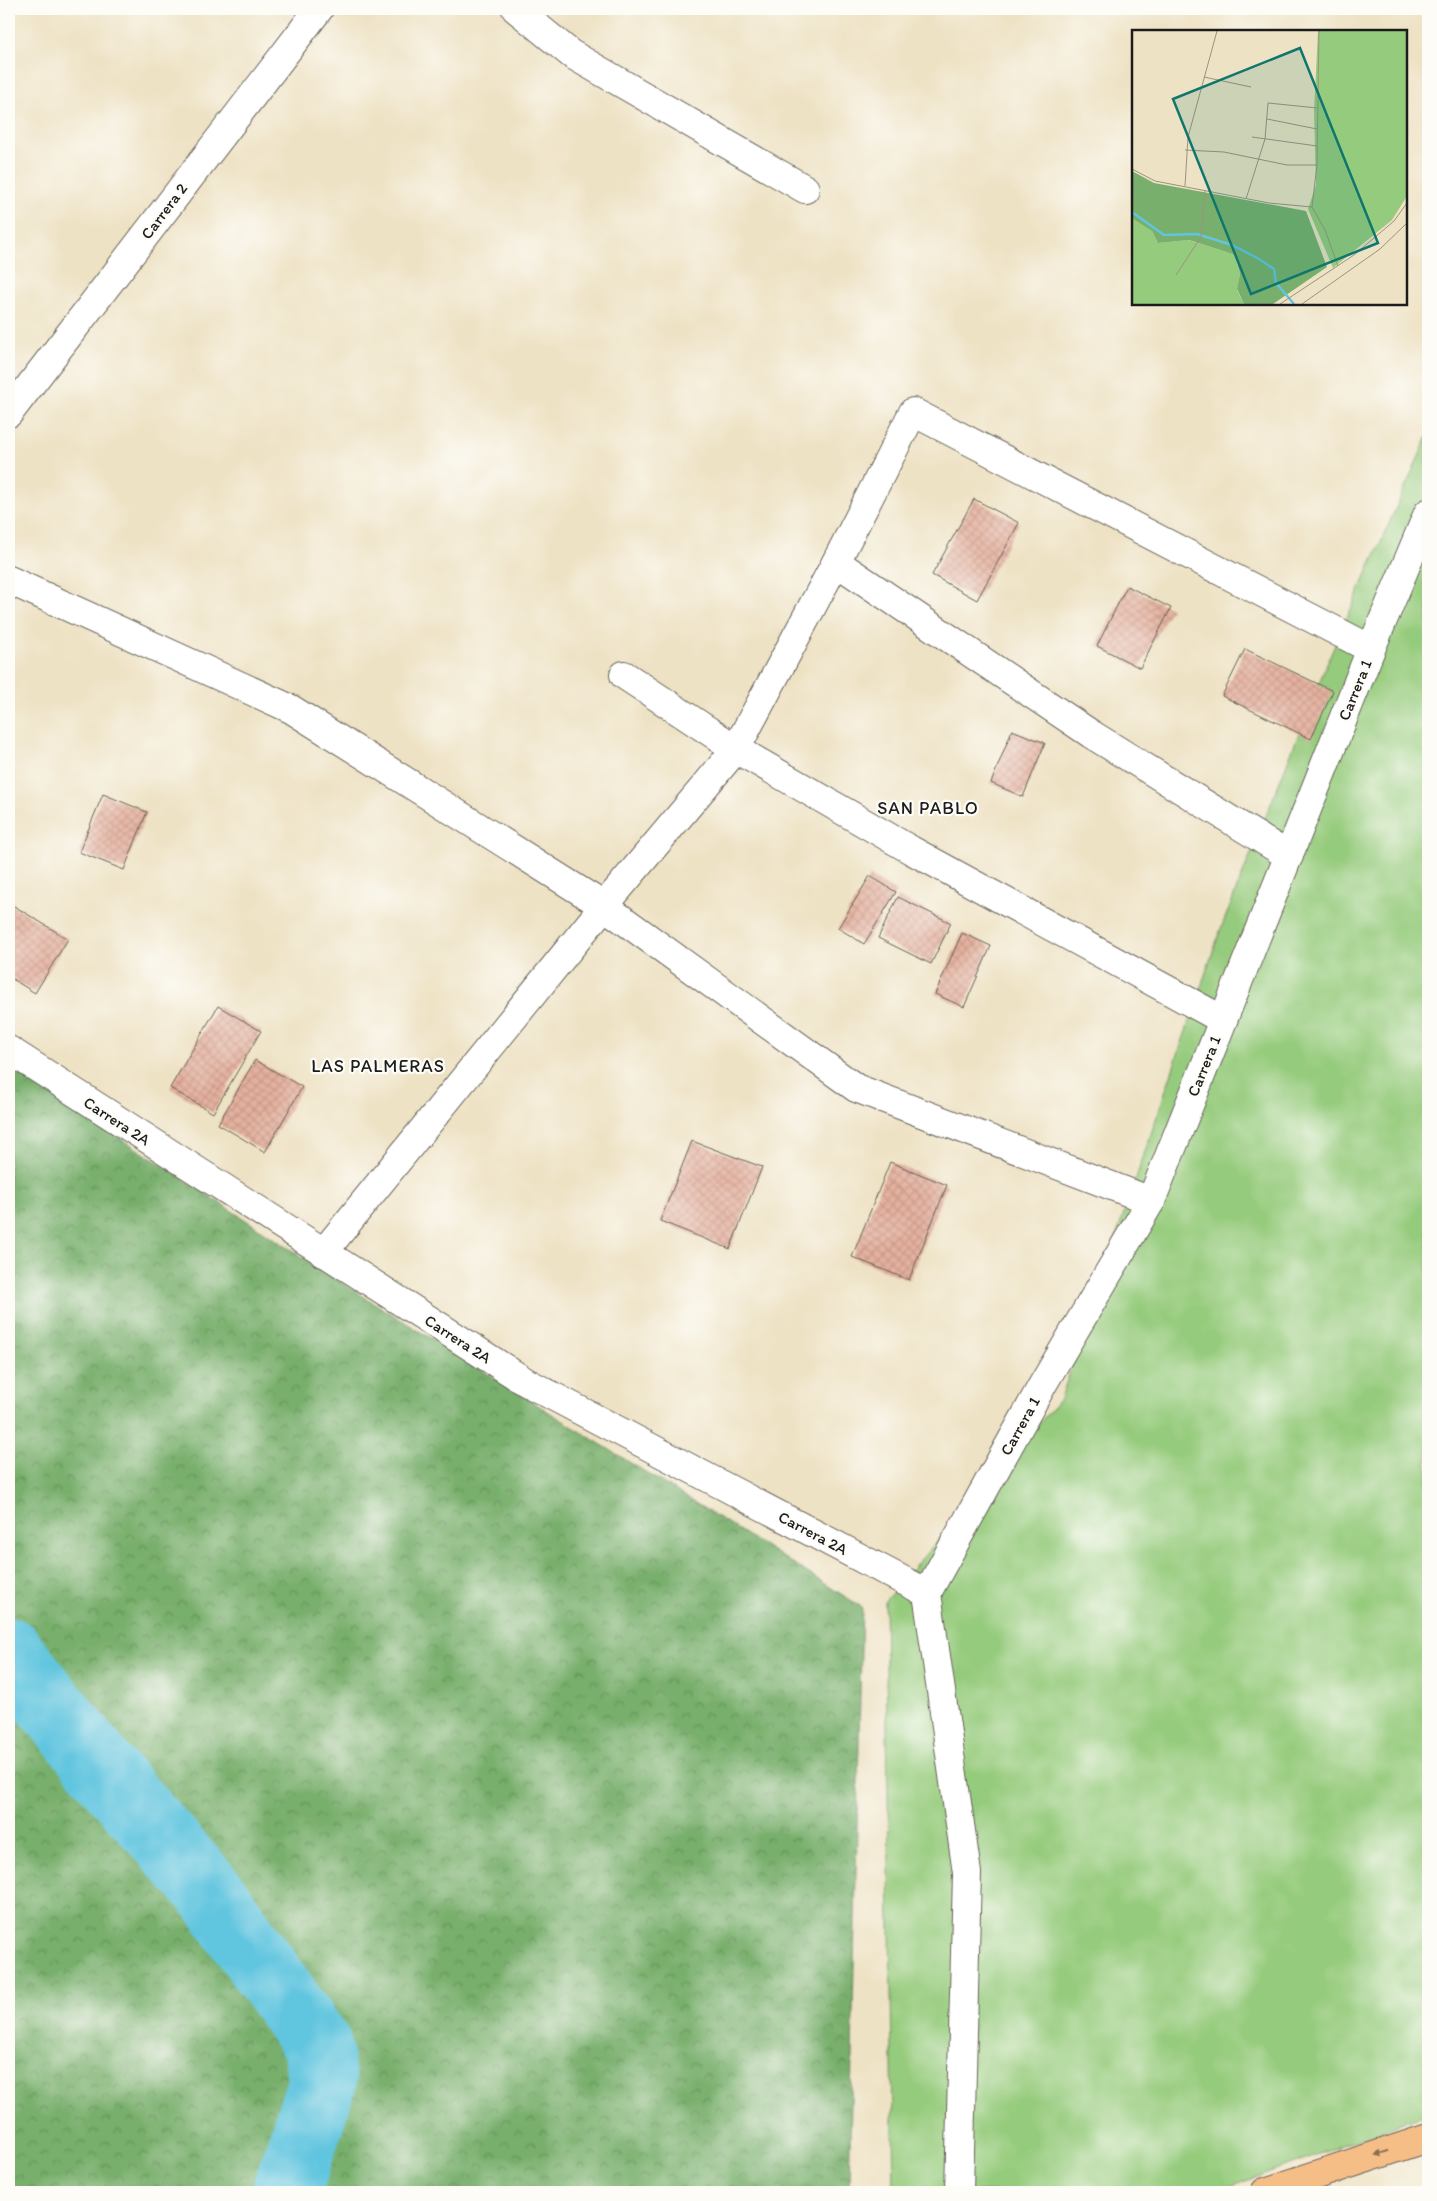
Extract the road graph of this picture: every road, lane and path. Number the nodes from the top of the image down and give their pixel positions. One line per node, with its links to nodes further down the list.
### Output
1 (319, 9): 4 (street, Carrera 2)
2 (516, 9): 3 (street)
3 (805, 189)
4 (9, 413)
5 (1428, 513): 8 (street, Carrera 1)
6 (836, 562): 8 (street); 10 (street); 11 (street)
7 (9, 580): 12 (street)
8 (1371, 649): 11 (street, Carrera 1)
9 (624, 675): 10 (street)
10 (736, 749): 12 (street); 13 (street)
11 (1289, 856): 13 (street, Carrera 1)
12 (604, 906): 15 (street); 16 (street)
13 (1223, 1020): 15 (street, Carrera 1)
14 (9, 1050): 16 (street, Carrera 2A)
15 (1151, 1201): 17 (street, Carrera 1)
16 (323, 1253): 17 (street, Carrera 2A)
17 (927, 1593): 19 (street)
18 (1428, 2138): 20 (highway, one-way to 20)
19 (959, 2192)
20 (1265, 2192)

